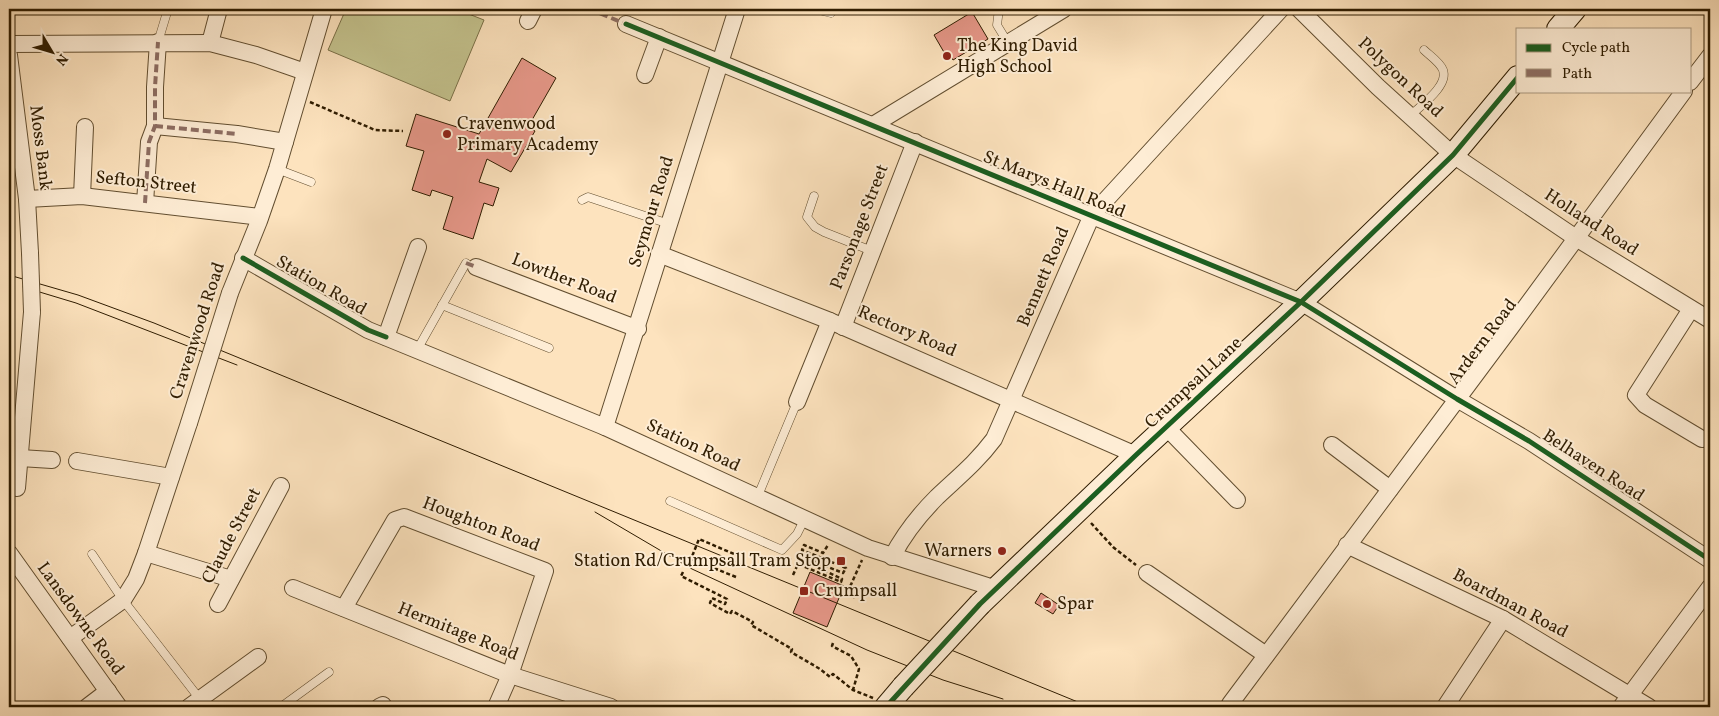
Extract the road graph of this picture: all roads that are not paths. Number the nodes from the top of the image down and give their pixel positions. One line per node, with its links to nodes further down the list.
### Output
1 (168, 9): 15 (lane)
2 (219, 9): 16 (street)
3 (324, 9): 23 (street, Cravenwood Road)
4 (738, 9): 22 (street, Seymour Road)
5 (815, 9): 11 (lane)
6 (999, 9): 17 (lane)
7 (1064, 9): 17 (street)
8 (1281, 9): 43 (street, Bennett Road)
9 (1299, 9): 28 (street, Polygon Road)
10 (1575, 9): 13 (street)
11 (831, 13)
12 (626, 24): 14 (street, St Marys Hall Road)
13 (1559, 28)
14 (660, 37): 22 (street, St Marys Hall Road); 24 (street)
15 (158, 42): 16 (street); 18 (street); 30 (street)
16 (210, 43): 23 (street)
17 (1008, 43): 29 (street)
18 (9, 44)
19 (1424, 50): 28 (lane)
20 (9, 55): 32 (street, Moss Bank)
21 (1710, 56): 26 (street)
22 (721, 62): 29 (street, St Marys Hall Road); 45 (street, Seymour Road)
23 (304, 72): 33 (street, Cravenwood Road)
24 (645, 75)
25 (1516, 79): 35 (street, Crumpsall Lane)
26 (1692, 79)
27 (1683, 92): 46 (street, Ardern Road)
28 (1410, 116): 35 (street, Polygon Road)
29 (873, 125): 34 (street, St Marys Hall Road)
30 (155, 126): 33 (street); 42 (street)
31 (84, 127): 38 (street)
32 (14, 142): 40 (street, Moss Bank)
33 (284, 142): 36 (street, Cravenwood Road)
34 (915, 142): 43 (street, St Marys Hall Road); 48 (street, Parsonage Street)
35 (1453, 155): 46 (street, Holland Road); 52 (street, Crumpsall Lane)
36 (277, 169): 37 (lane); 44 (street, Cravenwood Road)
37 (311, 182)
38 (82, 196): 40 (street, Sefton Street); 42 (street, Sefton Street)
39 (814, 196): 48 (lane)
40 (27, 199): 69 (street, Moss Bank, bridge)
41 (582, 200): 45 (lane)
42 (145, 203): 44 (street, Sefton Street)
43 (1092, 215): 52 (street, St Marys Hall Road); 62 (street, Bennett Road)
44 (260, 217): 50 (street, Cravenwood Road)
45 (669, 224): 49 (street, Seymour Road)
46 (1576, 238): 54 (street, Holland Road); 61 (street, Ardern Road)
47 (418, 247): 58 (street)
48 (872, 251): 56 (street, Parsonage Street)
49 (659, 254): 56 (street, Rectory Road); 57 (street, Seymour Road)
50 (243, 258): 58 (street, Station Road); 72 (street, Cravenwood Road, bridge)
51 (471, 265): 53 (lane); 57 (street, Lowther Road)
52 (1301, 302): 61 (street, St Marys Hall Road); 65 (street, Crumpsall Lane)
53 (442, 305): 59 (lane); 60 (lane)
54 (1691, 309): 55 (street, Holland Road); 66 (street)
55 (1710, 320)
56 (837, 324): 62 (street, Rectory Road); 63 (street, Parsonage Street)
57 (638, 328): 64 (street, Seymour Road)
58 (386, 337): 60 (street, Station Road)
59 (549, 348)
60 (416, 350): 64 (street, Station Road)
61 (1457, 399): 75 (street, Ardern Road); 85 (street, Belhaven Road)
62 (1013, 400): 68 (street, Rectory Road); 84 (street, Bennett Road)
63 (797, 402): 76 (lane)
64 (606, 427): 76 (street, Station Road)
65 (1166, 427): 68 (street, Crumpsall Lane); 77 (street)
66 (1702, 439)
67 (1332, 445): 75 (street)
68 (1136, 455): 90 (street, Crumpsall Lane)
69 (20, 458): 70 (street); 74 (street, Moss Bank)
70 (52, 460)
71 (77, 461): 72 (street)
72 (171, 477): 82 (street, Cravenwood Road)
73 (282, 486): 87 (street, Claude Street)
74 (17, 488)
75 (1390, 489): 80 (street, Ardern Road)
76 (757, 498): 79 (street, Station Road)
77 (1237, 500)
78 (670, 501): 79 (lane)
79 (804, 520): 84 (street, Station Road)
80 (1347, 546): 94 (street, Boardman Road); 96 (street, Ardern Road)
81 (9, 553): 95 (street, Lansdowne Road)
82 (146, 553): 87 (street); 91 (street, Cravenwood Road)
83 (92, 554): 91 (lane)
84 (892, 557): 90 (street, Station Road)
85 (1710, 560)
86 (1148, 573): 96 (street)
87 (231, 579): 92 (street, Claude Street)
88 (1710, 587): 101 (street)
89 (293, 588): 93 (street, Hermitage Road)
90 (997, 589): 109 (street, Crumpsall Lane, bridge)
91 (123, 600): 95 (street, Cravenwood Road); 102 (lane)
92 (218, 604)
93 (344, 608): 99 (street, Hermitage Road); 99 (street, Houghton Road)
94 (1503, 619): 101 (street, Boardman Road); 110 (street)
95 (70, 638): 100 (street, Lansdowne Road)
96 (1266, 655): 103 (street, Ardern Road)
97 (258, 657): 102 (street)
98 (329, 672): 106 (lane)
99 (510, 675): 107 (street); 108 (street, Hermitage Road)
100 (108, 691): 104 (street); 105 (street, Lansdowne Road)
101 (1625, 701): 111 (street, Boardman Road)
102 (198, 705)
103 (1232, 706)
104 (87, 707)
105 (119, 707)
106 (281, 707)
107 (496, 707)
108 (611, 707)
109 (887, 707)
110 (1445, 707)
111 (1649, 707)

